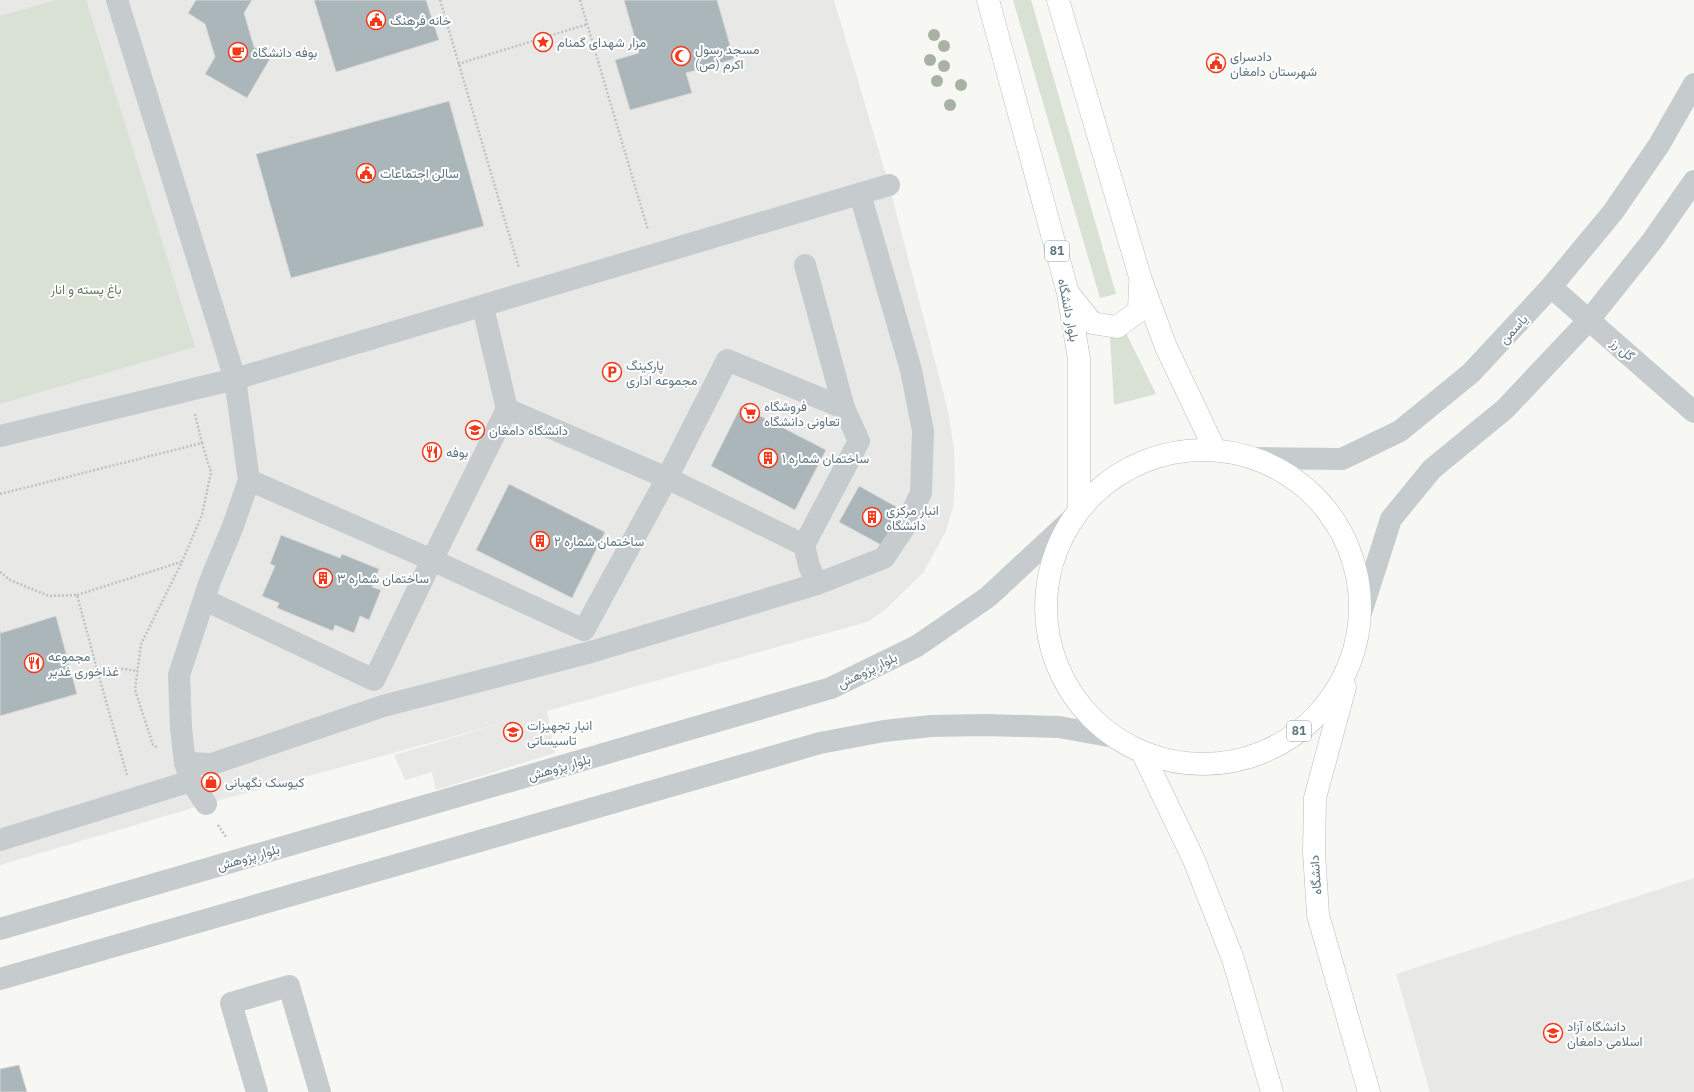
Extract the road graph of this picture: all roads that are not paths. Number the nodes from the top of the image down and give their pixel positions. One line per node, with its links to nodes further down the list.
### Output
1 (117, 0): 14 (street)
2 (988, 0): 11 (main road, بلوار دانشگاه / 81)
3 (1058, 0): 9 (main road)
4 (1694, 84): 10 (street, یاسمن)
5 (1694, 181): 13 (street)
6 (889, 186): 7 (street)
7 (860, 194): 12 (street); 26 (street)
8 (805, 265): 15 (street)
9 (1141, 280): 11 (main road); 19 (main road)
10 (1551, 287): 13 (street, گل رز); 20 (street, یاسمن)
11 (1068, 293): 23 (main road, بلوار دانشگاه / 81)
12 (483, 307): 14 (street); 16 (street)
13 (1589, 320): 17 (street, گل رز); 28 (street)
14 (235, 379): 18 (street); 22 (street)
15 (844, 408): 21 (street); 24 (street)
16 (507, 409): 21 (street); 25 (street)
17 (1694, 412)
18 (0, 436)
19 (1216, 450): 20 (main road, 81); 23 (main road, 81)
20 (1253, 458): 28 (main road, 81)
21 (667, 478): 24 (street); 29 (street)
22 (250, 480): 25 (street); 27 (street)
23 (1076, 514): 34 (main road, 81); 39 (street, بلوار پژوهش)
24 (804, 545): 26 (street)
25 (432, 560): 29 (street); 32 (street)
26 (818, 584): 30 (street)
27 (205, 600): 32 (street); 36 (street)
28 (1360, 616): 31 (main road, 81)
29 (584, 630): 30 (street)
30 (591, 652): 33 (street)
31 (1353, 657): 35 (main road, 81); 44 (main road, دانشگاه / 81)
32 (374, 680): 33 (street)
33 (383, 706): 36 (street)
34 (1114, 737): 35 (main road, 81); 40 (street)
35 (1142, 752): 43 (main road)
36 (188, 772): 37 (street); 38 (street)
37 (206, 804)
38 (0, 840)
39 (0, 929)
40 (0, 978)
41 (257, 1092): 42 (street)
42 (320, 1092)
43 (1272, 1092)
44 (1369, 1092)

